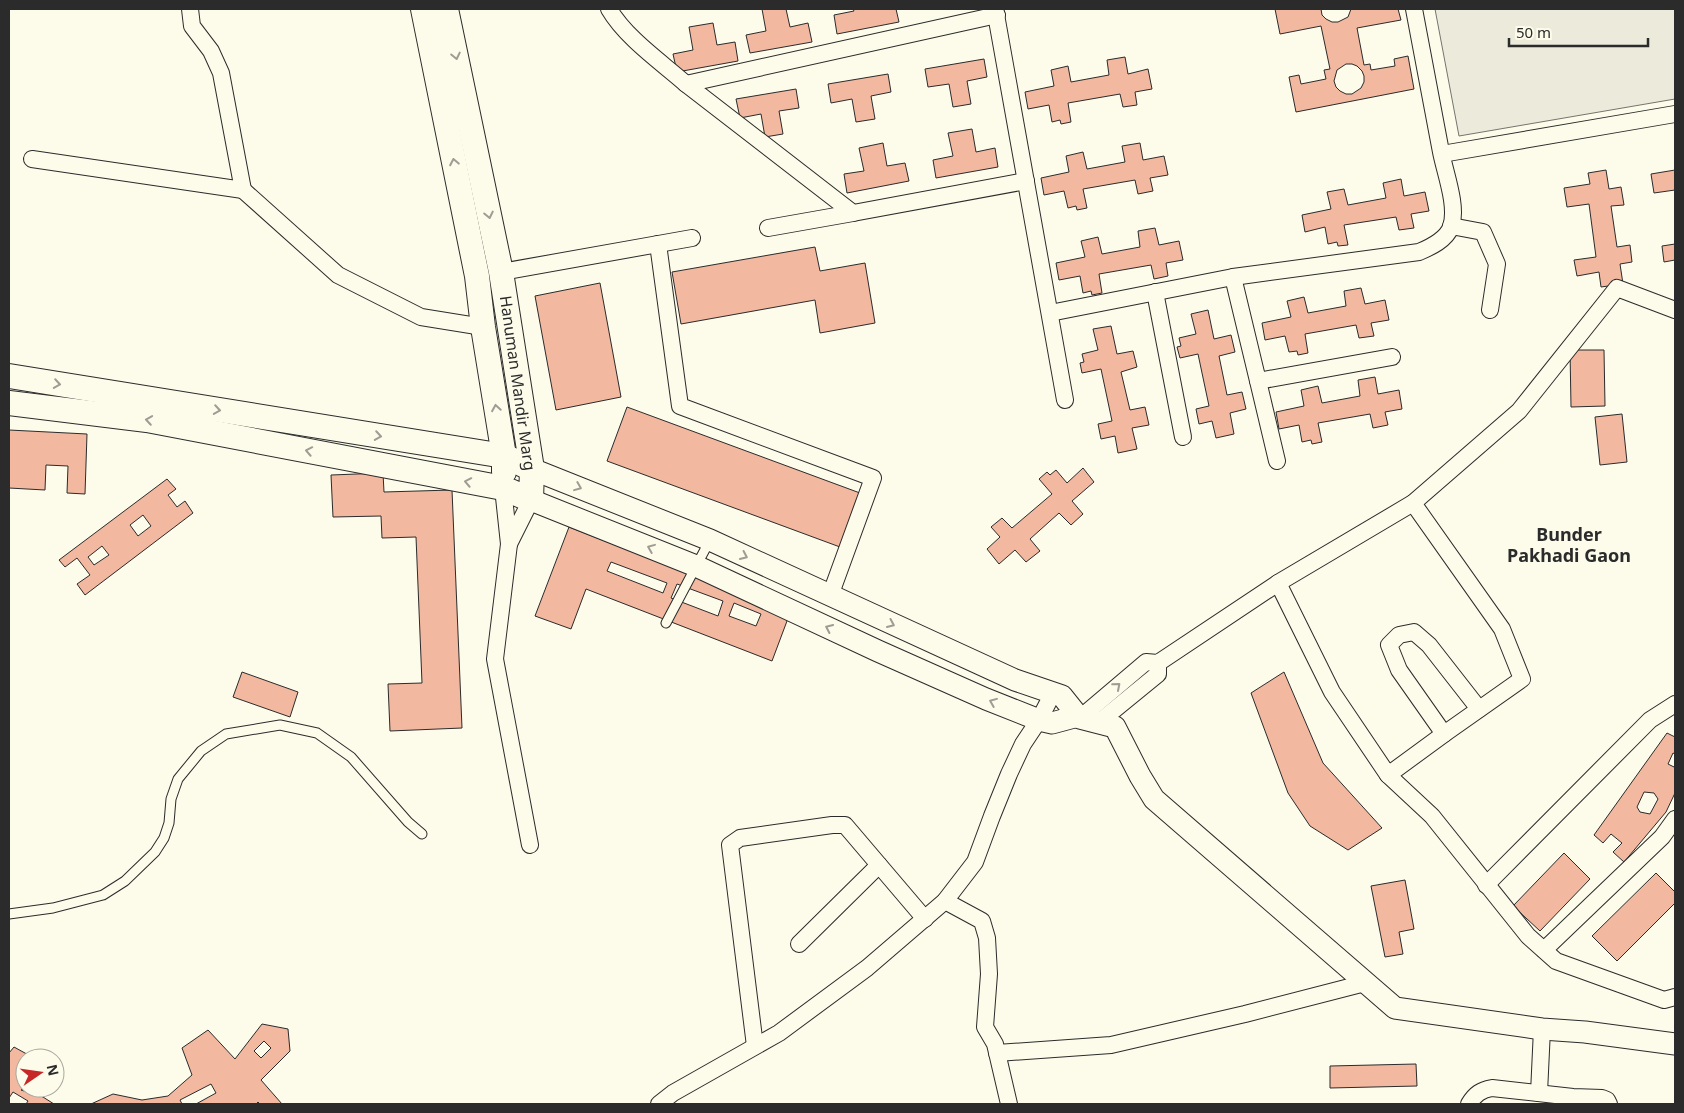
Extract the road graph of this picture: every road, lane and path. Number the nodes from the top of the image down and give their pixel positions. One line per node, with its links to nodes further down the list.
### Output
1 (190, 9): 12 (street)
2 (423, 9): 24 (main road, Hanuman Mandir Marg, one-way to 2)
3 (446, 9): 18 (main road, Hanuman Mandir Marg, one-way to 18)
4 (609, 9): 7 (street)
5 (1414, 9): 9 (street)
6 (996, 12): 7 (street); 11 (street)
7 (686, 84): 13 (street)
8 (1675, 114): 9 (street)
9 (1442, 154): 14 (street)
10 (32, 159): 12 (street)
11 (1026, 182): 13 (street); 23 (street)
12 (243, 190): 24 (street)
13 (853, 213): 15 (street)
14 (1451, 226): 19 (street); 21 (street)
15 (768, 228)
16 (692, 238): 17 (street)
17 (658, 244): 18 (street); 43 (street)
18 (501, 272): 28 (main road, Hanuman Mandir Marg)
19 (1232, 277): 20 (street); 27 (street)
20 (1155, 292): 23 (street); 32 (street)
21 (1490, 310)
22 (1675, 310): 38 (street)
23 (1050, 313): 30 (street)
24 (483, 327): 29 (main road, Hanuman Mandir Marg)
25 (1392, 357): 27 (street)
26 (9, 376): 33 (main road, one-way to 33)
27 (1258, 381): 34 (street)
28 (519, 382): 29 (main road); 35 (main road, Hanuman Mandir Marg)
29 (492, 384): 33 (main road, Hanuman Mandir Marg, one-way to 29)
30 (1065, 400)
31 (9, 403): 36 (main road, one-way to 31)
32 (1183, 437)
33 (504, 456): 35 (main road); 36 (main road, Hanuman Mandir Marg)
34 (1277, 461)
35 (532, 469): 37 (main road, Hanuman Mandir Marg); 39 (street, one-way to 39)
36 (503, 488): 37 (main road); 40 (street, Hanuman Mandir Marg)
37 (531, 500): 40 (street, Hanuman Mandir Marg); 41 (street, one-way to 37)
38 (1413, 503): 42 (street); 47 (street)
39 (710, 540): 41 (lane); 43 (street, one-way to 43)
40 (509, 544): 54 (street)
41 (696, 566): 44 (lane); 49 (street, one-way to 41)
42 (1278, 583): 48 (street); 51 (street)
43 (830, 596): 45 (street, one-way to 45)
44 (666, 623)
45 (1053, 693): 48 (street); 49 (street)
46 (1675, 704): 56 (street)
47 (1479, 709): 50 (street); 50 (street)
48 (1085, 719): 49 (street); 62 (street)
49 (1039, 720): 57 (street)
50 (1444, 734): 51 (street)
51 (1388, 775): 56 (street)
52 (1675, 819): 61 (street)
53 (422, 834): 58 (lane)
54 (530, 845)
55 (879, 865): 59 (street); 60 (street); 66 (street)
56 (1486, 885): 61 (street)
57 (945, 901): 59 (street); 67 (street)
58 (9, 914)
59 (925, 918): 66 (street)
60 (799, 944)
61 (1544, 950): 63 (street)
62 (1365, 982): 64 (street); 67 (street)
63 (1675, 997)
64 (1542, 1029): 65 (street); 68 (street)
65 (1675, 1044)
66 (755, 1046): 69 (street)
67 (998, 1053): 70 (street)
68 (1538, 1093): 71 (street); 72 (street)
69 (659, 1104)
70 (1009, 1104)
71 (1470, 1104)
72 (1610, 1104)

